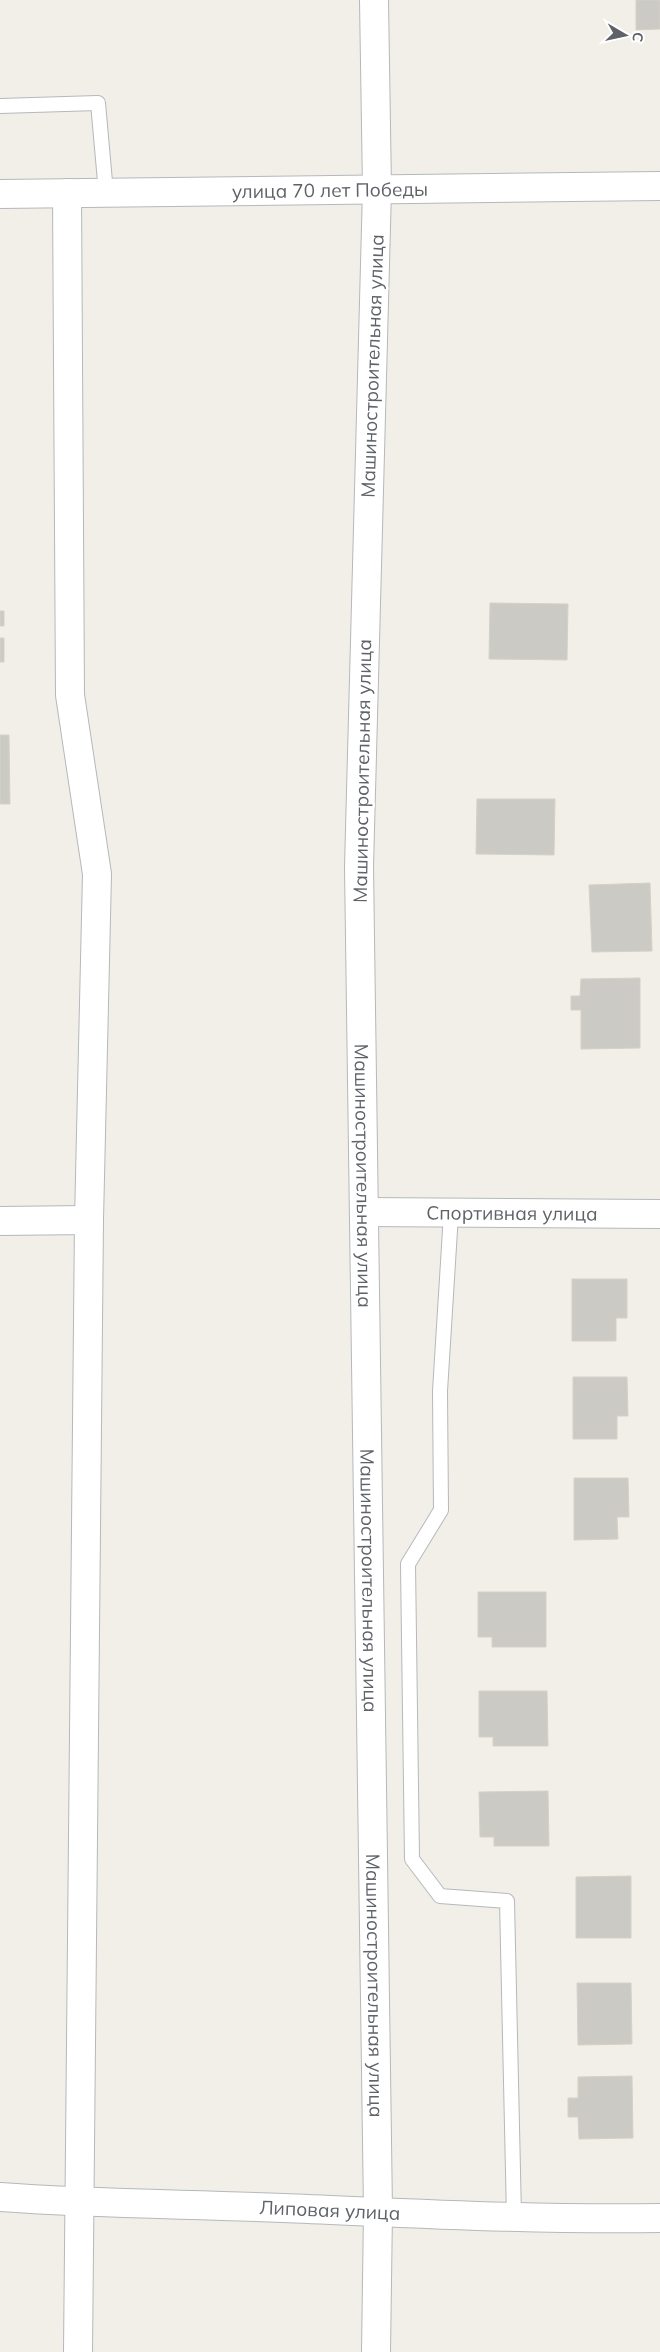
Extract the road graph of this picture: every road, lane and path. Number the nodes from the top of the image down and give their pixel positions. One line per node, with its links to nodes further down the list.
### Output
1 (374, 0): 4 (street, Машиностроительная улица)
2 (0, 106): 5 (lane)
3 (660, 186): 4 (street, улица 70 лет Победы)
4 (377, 189): 5 (street, улица 70 лет Победы); 8 (street, Машиностроительная улица)
5 (106, 193): 7 (street, улица 70 лет Победы)
6 (0, 194): 7 (street, улица 70 лет Победы)
7 (67, 194): 11 (street)
8 (364, 1212): 9 (street, Спортивная улица); 15 (street, Машиностроительная улица)
9 (451, 1214): 10 (street, Спортивная улица); 16 (lane)
10 (660, 1214)
11 (89, 1220): 12 (street); 14 (street)
12 (0, 1221)
13 (0, 2197): 14 (street, Липовая улица)
14 (78, 2203): 15 (street, Липовая улица); 18 (street)
15 (378, 2211): 16 (street, Липовая улица); 19 (street, Машиностроительная улица)
16 (514, 2217): 17 (street, Липовая улица)
17 (660, 2218)
18 (78, 2352)
19 (376, 2352)

